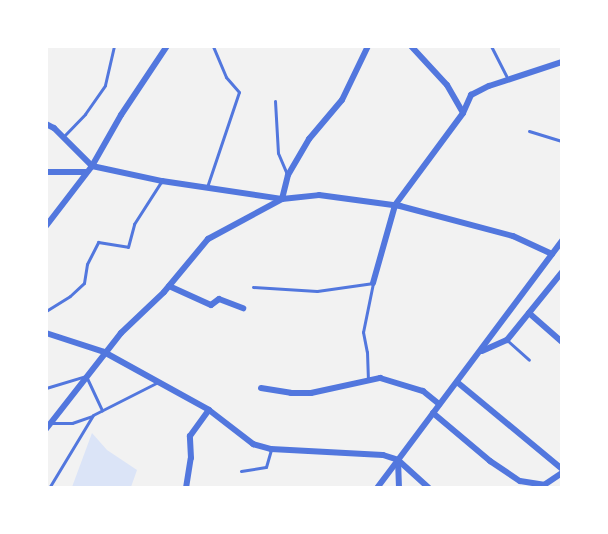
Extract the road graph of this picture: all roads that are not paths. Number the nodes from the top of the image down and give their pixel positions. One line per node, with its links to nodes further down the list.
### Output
1 (114, 46): 13 (lane)
2 (167, 46): 15 (street)
3 (213, 46): 20 (lane)
4 (368, 46): 18 (street)
5 (411, 46): 10 (street)
6 (491, 46): 8 (lane)
7 (561, 62): 8 (street)
8 (508, 81): 10 (street)
9 (274, 101): 18 (lane)
10 (463, 113): 22 (street)
11 (46, 124): 13 (street)
12 (529, 131): 14 (lane)
13 (63, 137): 15 (street)
14 (561, 141)
15 (92, 165): 17 (street); 19 (street)
16 (46, 172): 17 (street)
17 (86, 172): 23 (street)
18 (288, 176): 21 (street)
19 (162, 181): 20 (street); 31 (lane)
20 (207, 187): 21 (street)
21 (282, 199): 22 (street); 28 (street)
22 (395, 205): 25 (street); 27 (street)
23 (46, 226)
24 (561, 241): 25 (street)
25 (552, 254): 36 (street)
26 (561, 272): 32 (street)
27 (373, 283): 29 (lane); 40 (lane)
28 (169, 286): 30 (street); 37 (street)
29 (253, 287)
30 (243, 308)
31 (46, 311)
32 (529, 313): 34 (street); 35 (street)
33 (46, 333): 37 (street)
34 (507, 340): 36 (street); 38 (lane)
35 (561, 342)
36 (481, 351): 42 (street)
37 (104, 352): 39 (street); 41 (street)
38 (530, 360)
39 (86, 376): 43 (lane); 46 (lane); 50 (street)
40 (368, 379): 44 (street); 45 (street)
41 (159, 382): 46 (lane); 47 (street)
42 (457, 382): 45 (street); 54 (street)
43 (46, 388)
44 (261, 388)
45 (440, 404): 48 (street)
46 (102, 410): 49 (lane)
47 (209, 410): 51 (street); 56 (street)
48 (433, 413): 52 (street); 54 (street)
49 (93, 415): 50 (lane); 55 (lane)
50 (48, 425)
51 (271, 449): 52 (street); 53 (lane)
52 (398, 460): 57 (street); 58 (street); 59 (street)
53 (241, 471)
54 (561, 471)
55 (49, 488)
56 (186, 488)
57 (377, 488)
58 (399, 488)
59 (429, 488)

